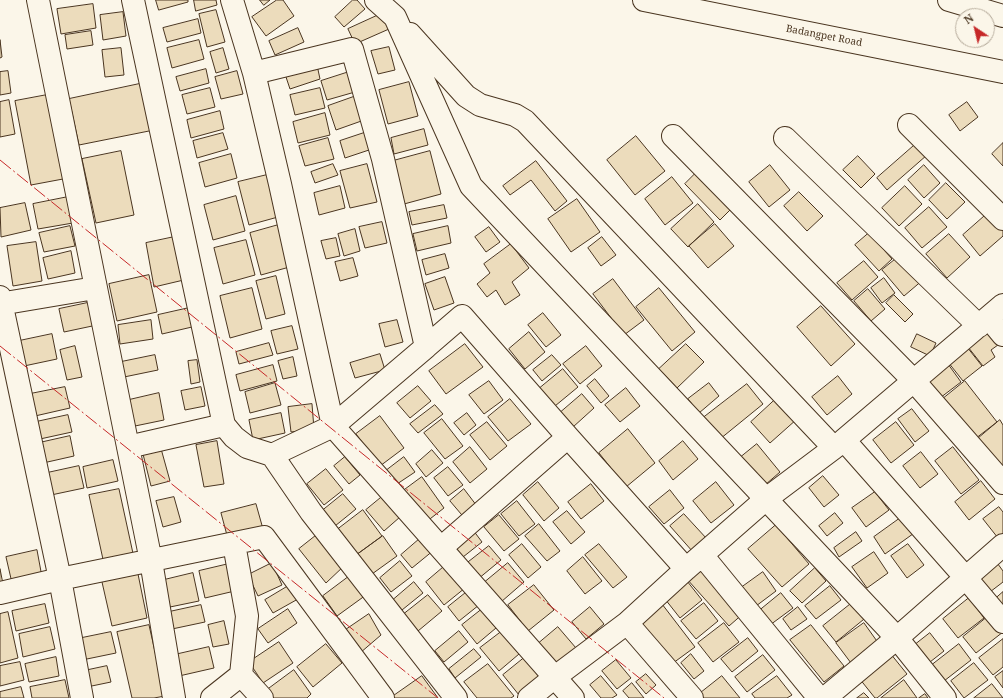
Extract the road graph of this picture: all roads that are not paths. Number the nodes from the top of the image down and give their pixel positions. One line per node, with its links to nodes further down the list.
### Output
1 (38, 0): 15 (street)
2 (132, 0): 21 (street)
3 (232, 0): 10 (street)
4 (376, 0): 8 (street)
5 (644, 0): 9 (street, Badangpet Road)
6 (949, 0): 7 (street)
7 (1003, 16)
8 (395, 17): 24 (street); 28 (street)
9 (1003, 72)
10 (254, 73): 19 (street); 22 (street)
11 (909, 125): 14 (street)
12 (673, 136): 20 (street)
13 (785, 138): 17 (street)
14 (1003, 219)
15 (95, 288): 16 (street); 25 (street)
16 (0, 302): 35 (street)
17 (990, 317): 18 (street); 20 (street)
18 (1003, 335)
19 (426, 347): 22 (street); 23 (street)
20 (914, 381): 24 (street); 27 (street)
21 (224, 425): 25 (street); 26 (street)
22 (333, 426): 26 (street); 31 (street)
23 (568, 437): 31 (street); 33 (street)
24 (839, 444): 28 (street); 34 (street)
25 (128, 447): 32 (street)
26 (272, 455): 47 (street)
27 (1003, 483)
28 (766, 500): 33 (street); 39 (street)
29 (234, 544): 32 (street); 40 (street); 46 (street)
30 (1003, 545): 34 (street)
31 (441, 548): 41 (street)
32 (151, 561): 35 (street); 43 (street)
33 (694, 562): 38 (street); 51 (street)
34 (965, 577): 37 (street); 39 (street)
35 (60, 579): 36 (street); 42 (street)
36 (0, 593)
37 (1003, 622)
38 (627, 623): 41 (street); 50 (street)
39 (897, 638): 52 (street); 53 (street)
40 (241, 675): 44 (street); 45 (street)
41 (555, 677): 48 (street); 49 (street)
42 (82, 698)
43 (174, 698)
44 (212, 698)
45 (262, 698)
46 (383, 698)
47 (456, 698)
48 (529, 698)
49 (573, 698)
50 (692, 698)
51 (819, 698)
52 (825, 698)
53 (945, 698)

